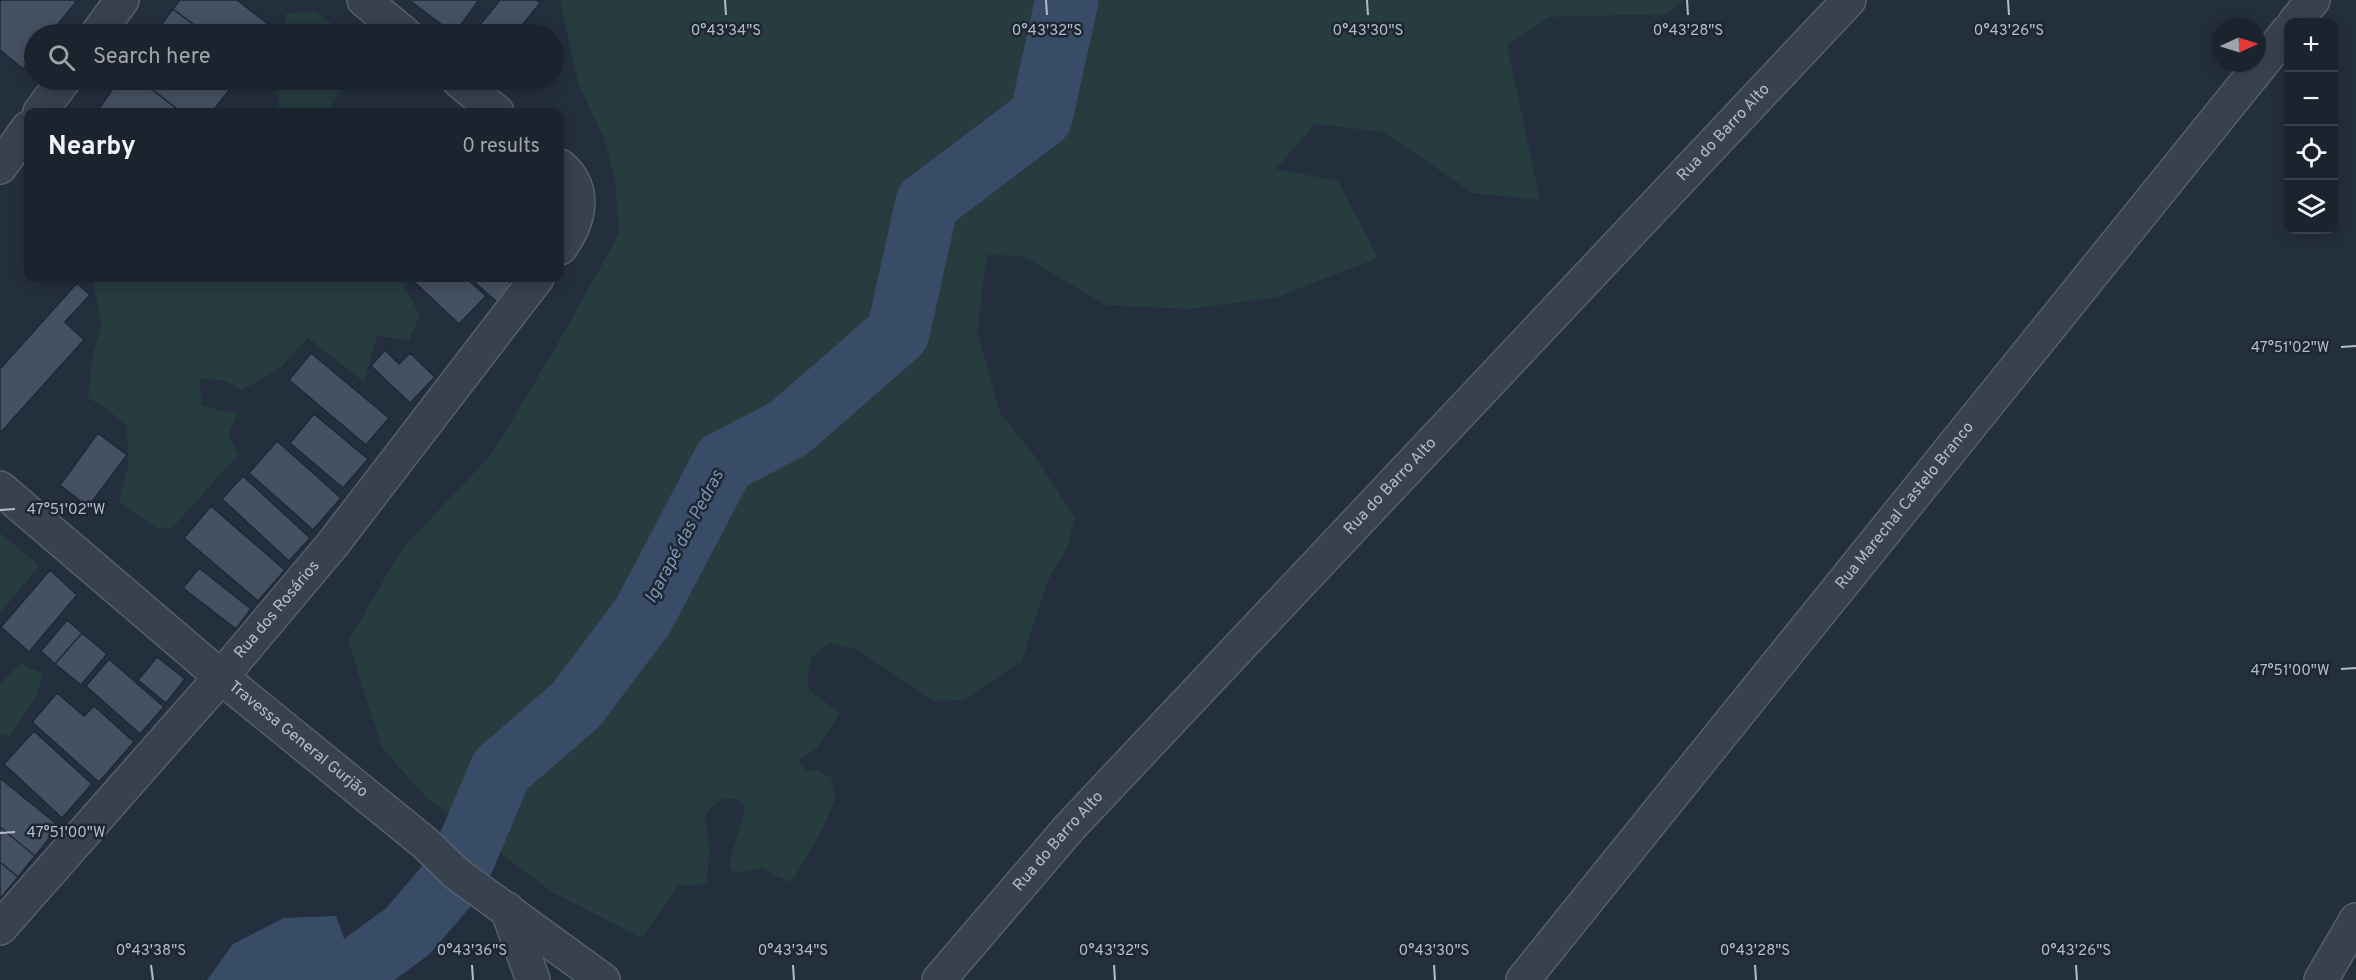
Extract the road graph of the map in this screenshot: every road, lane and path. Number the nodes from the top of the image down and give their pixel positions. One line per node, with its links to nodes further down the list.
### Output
1 (122, 0): 6 (street)
2 (364, 0): 7 (street)
3 (1849, 0): 25 (street, Rua do Barro Alto)
4 (2313, 0): 5 (street)
5 (2298, 18)
6 (104, 24)
7 (393, 24)
8 (2284, 37): 26 (street, Rua Marechal Castelo Branco)
9 (56, 90): 11 (street)
10 (470, 90): 12 (street)
11 (43, 108)
12 (492, 108)
13 (24, 134): 14 (street)
14 (0, 167)
15 (564, 171): 16 (street)
16 (564, 241)
17 (534, 282): 19 (street, Rua dos Rosários)
18 (0, 488): 19 (street, Travessa General Gurjão)
19 (221, 677): 20 (street, Travessa General Gurjão); 22 (street, Rua dos Rosários)
20 (498, 904): 23 (street); 24 (street, Travessa General Gurjão)
21 (2356, 920): 27 (street)
22 (0, 928)
23 (533, 980)
24 (603, 980)
25 (939, 980)
26 (1523, 980)
27 (2321, 980)

